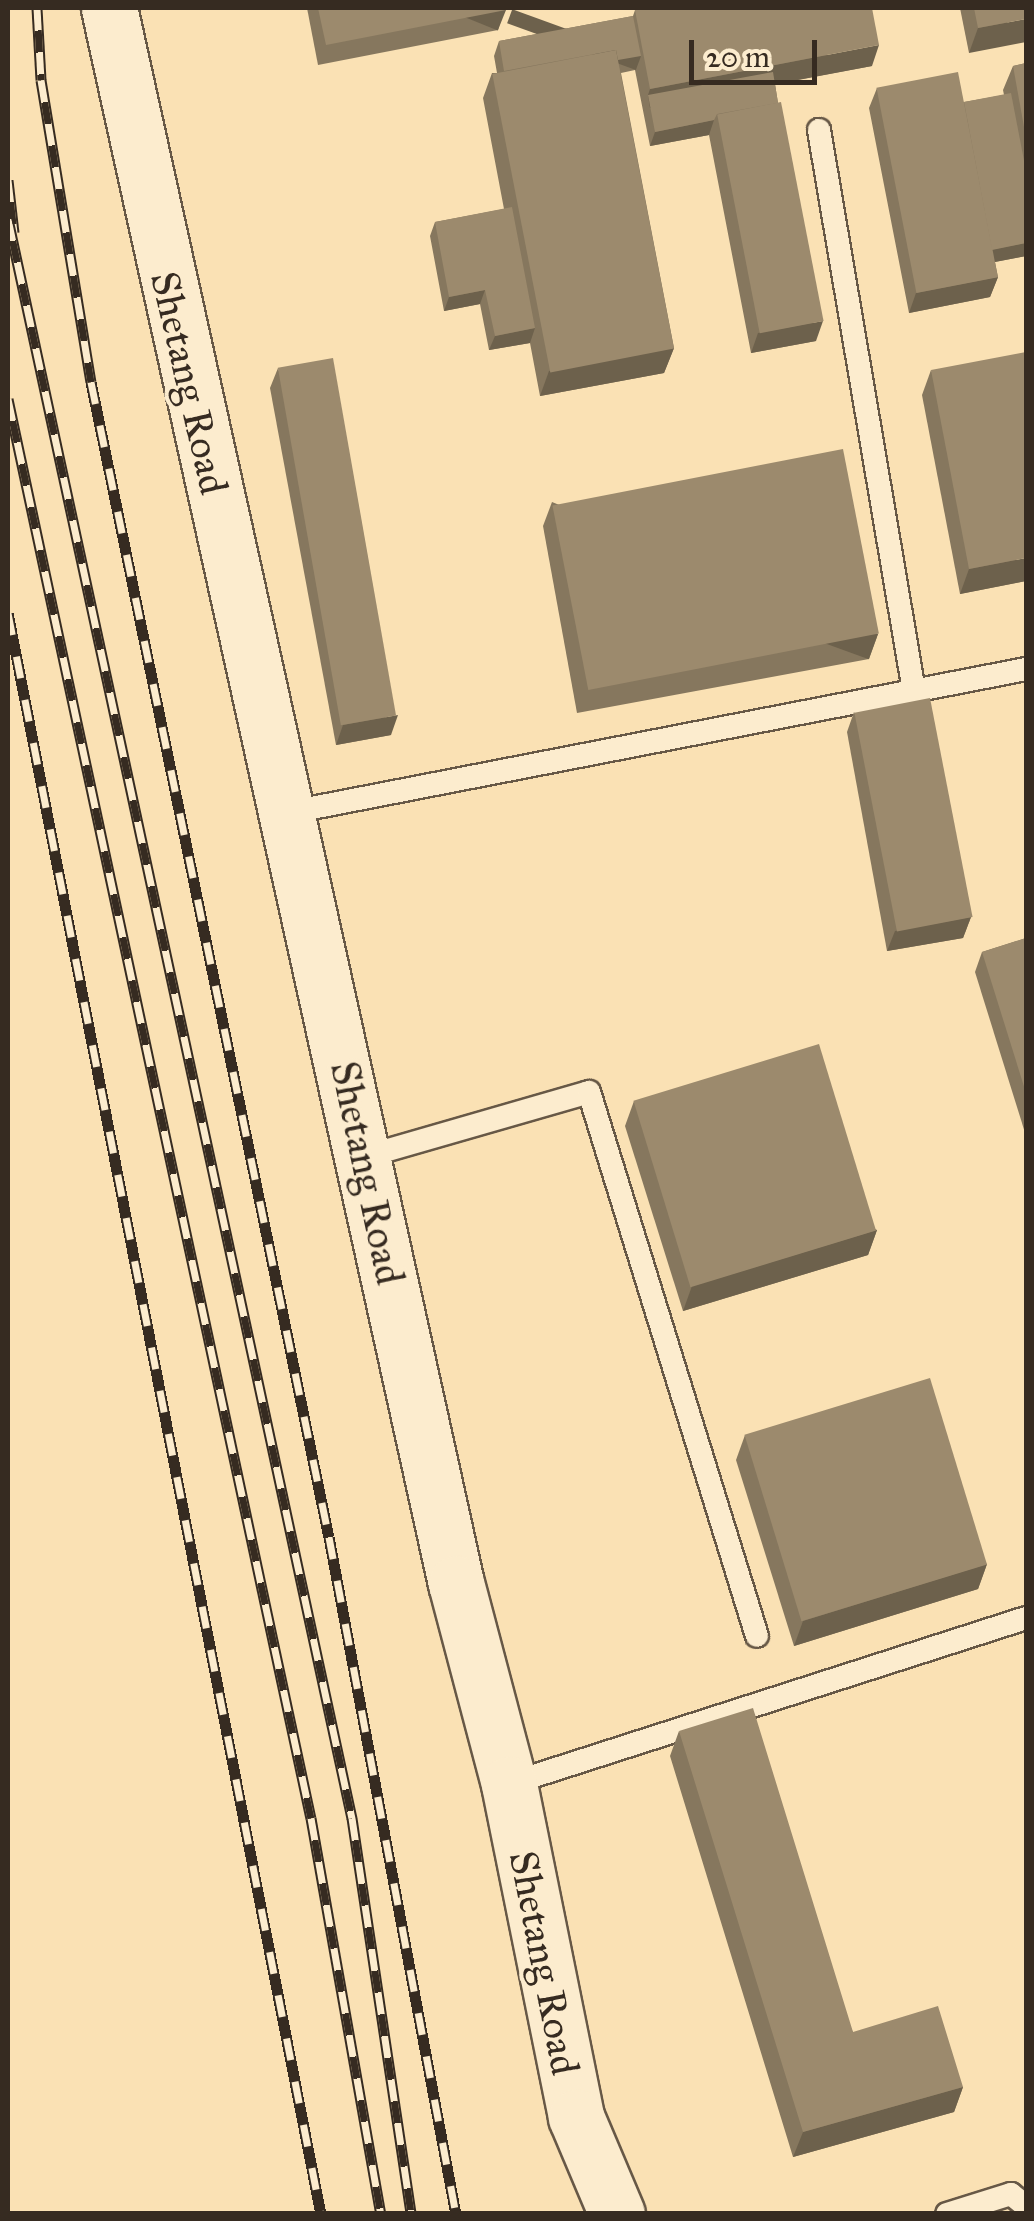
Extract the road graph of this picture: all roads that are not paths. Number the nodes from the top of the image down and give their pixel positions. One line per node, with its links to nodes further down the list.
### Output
1 (88, 8): 3 (main road, Shetang Road)
2 (109, 8): 3 (main road, Shetang Road)
3 (131, 127): 7 (main road, Shetang Road)
4 (819, 130): 6 (lane)
5 (1026, 670): 6 (lane)
6 (914, 691): 7 (lane)
7 (286, 813): 8 (main road, Shetang Road)
8 (364, 1157): 10 (lane); 11 (main road, Shetang Road)
9 (1026, 1618): 11 (lane)
10 (757, 1636)
11 (509, 1784): 13 (main road, Shetang Road)
12 (1026, 2206): 14 (lane)
13 (616, 2214)
14 (947, 2214)

